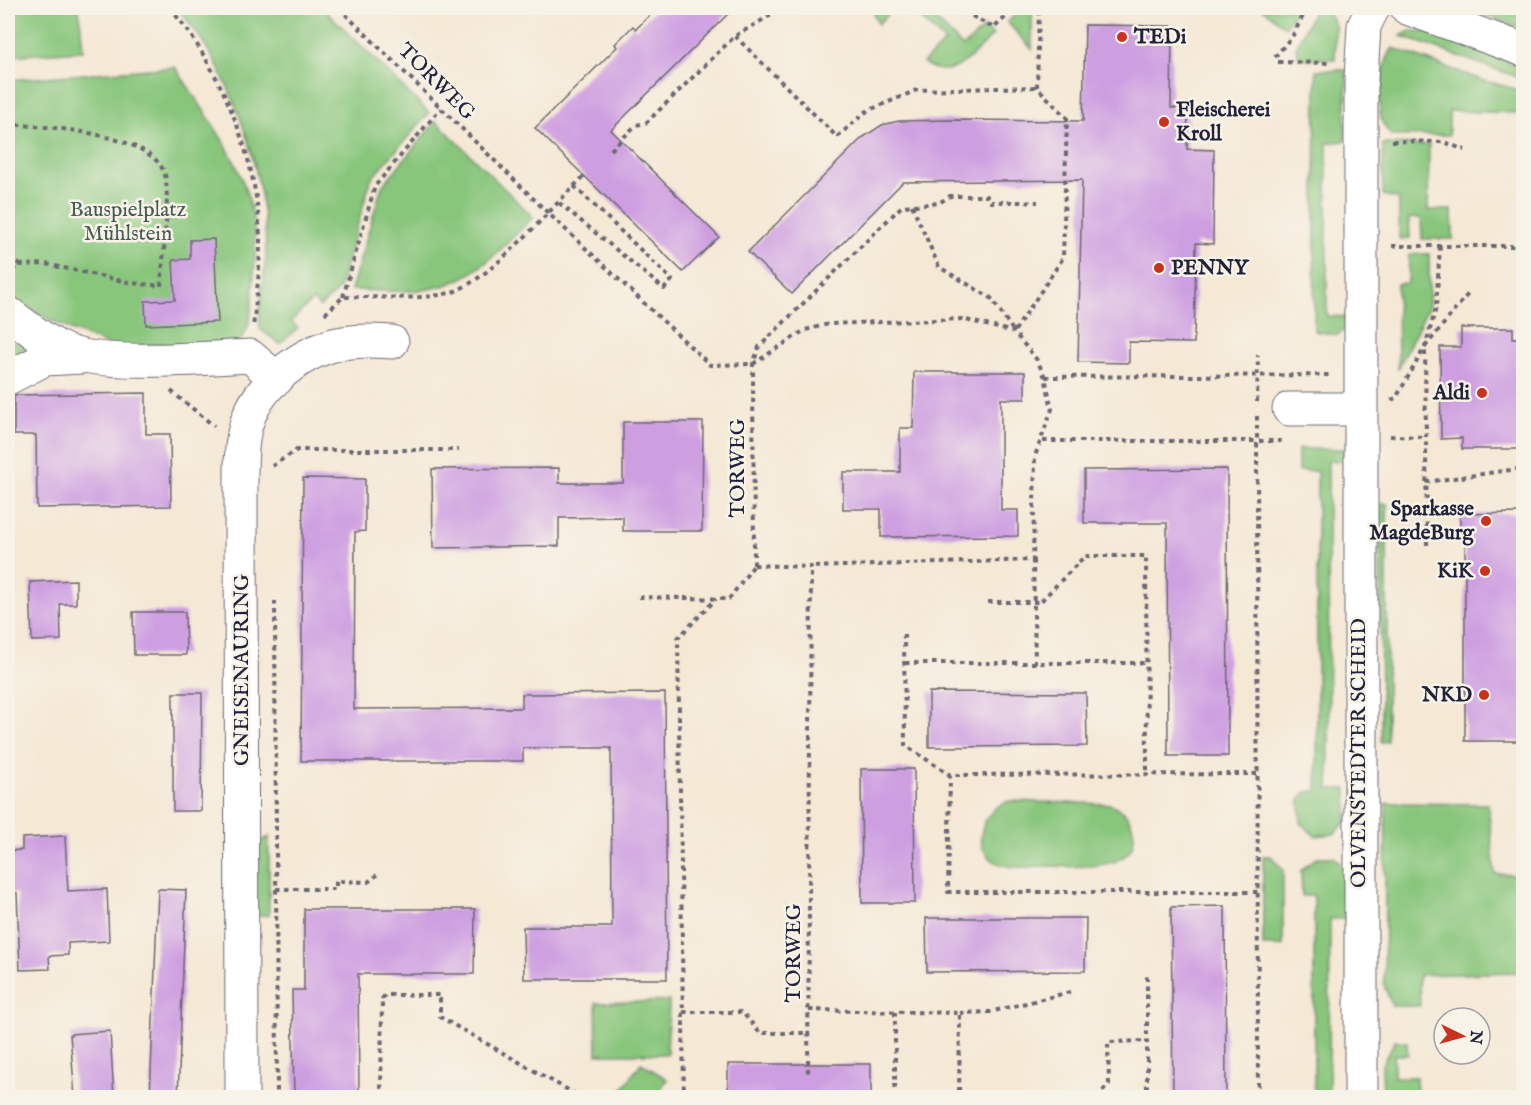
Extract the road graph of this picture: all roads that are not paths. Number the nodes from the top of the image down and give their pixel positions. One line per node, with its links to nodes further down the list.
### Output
1 (1373, 8): 10 (street, OLVENSTEDTER SCHEID)
2 (1407, 8): 3 (street)
3 (1524, 50)
4 (8, 313): 6 (street)
5 (392, 342): 8 (street, GNEISENAURING)
6 (85, 357): 7 (street); 8 (street)
7 (8, 378)
8 (277, 379): 11 (street, GNEISENAURING)
9 (1289, 409): 10 (street)
10 (1359, 409): 12 (street, OLVENSTEDTER SCHEID)
11 (242, 1098)
12 (1361, 1098)

